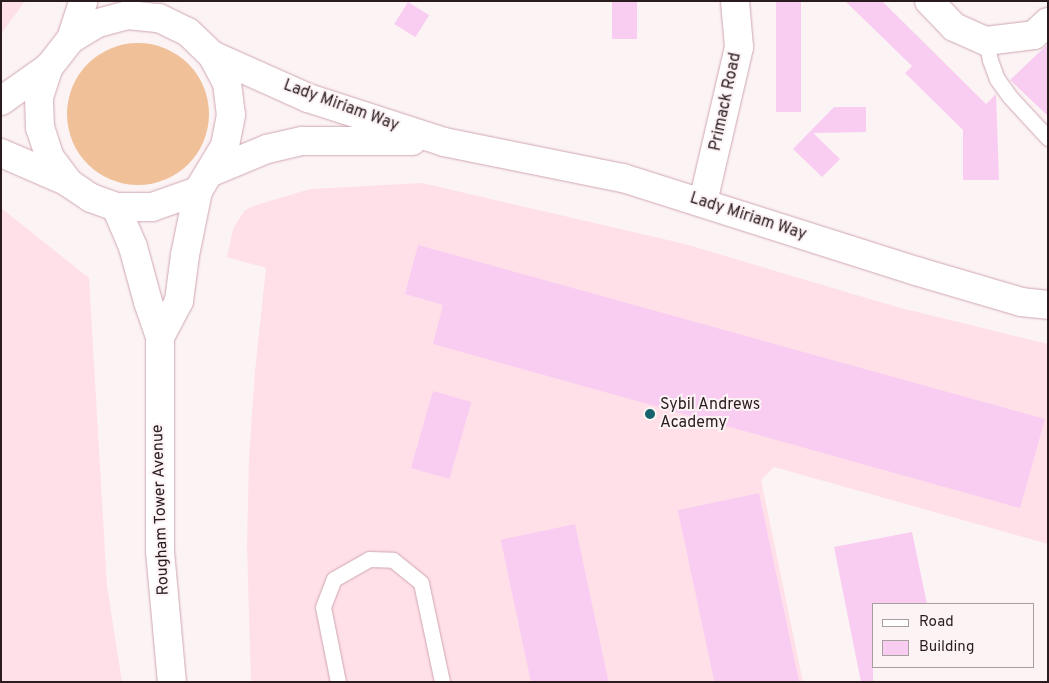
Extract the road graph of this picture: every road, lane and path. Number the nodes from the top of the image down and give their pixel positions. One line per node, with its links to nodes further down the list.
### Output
1 (83, 1): 7 (street)
2 (157, 1): 6 (street)
3 (735, 1): 17 (street, Primack Road)
4 (928, 1): 8 (street)
5 (1048, 22): 8 (street)
6 (188, 32): 7 (street); 9 (street)
7 (71, 39): 10 (street)
8 (986, 41): 12 (lane)
9 (212, 55): 13 (street, Lady Miriam Way); 15 (street, Rougham Tower Avenue)
10 (49, 67): 11 (street); 16 (street)
11 (1, 101)
12 (1048, 138)
13 (444, 142): 15 (street, Lady Miriam Way); 17 (street, Lady Miriam Way)
14 (1, 153): 16 (street)
15 (204, 182): 18 (street, Lady Miriam Way); 20 (street, Rougham Tower Avenue)
16 (69, 183): 18 (street, Lady Miriam Way)
17 (703, 202): 19 (street, Lady Miriam Way)
18 (116, 207): 20 (street, Rougham Tower Avenue)
19 (1048, 306)
20 (160, 337): 21 (street, Rougham Tower Avenue)
21 (172, 682)
22 (338, 682): 23 (lane)
23 (442, 682)

